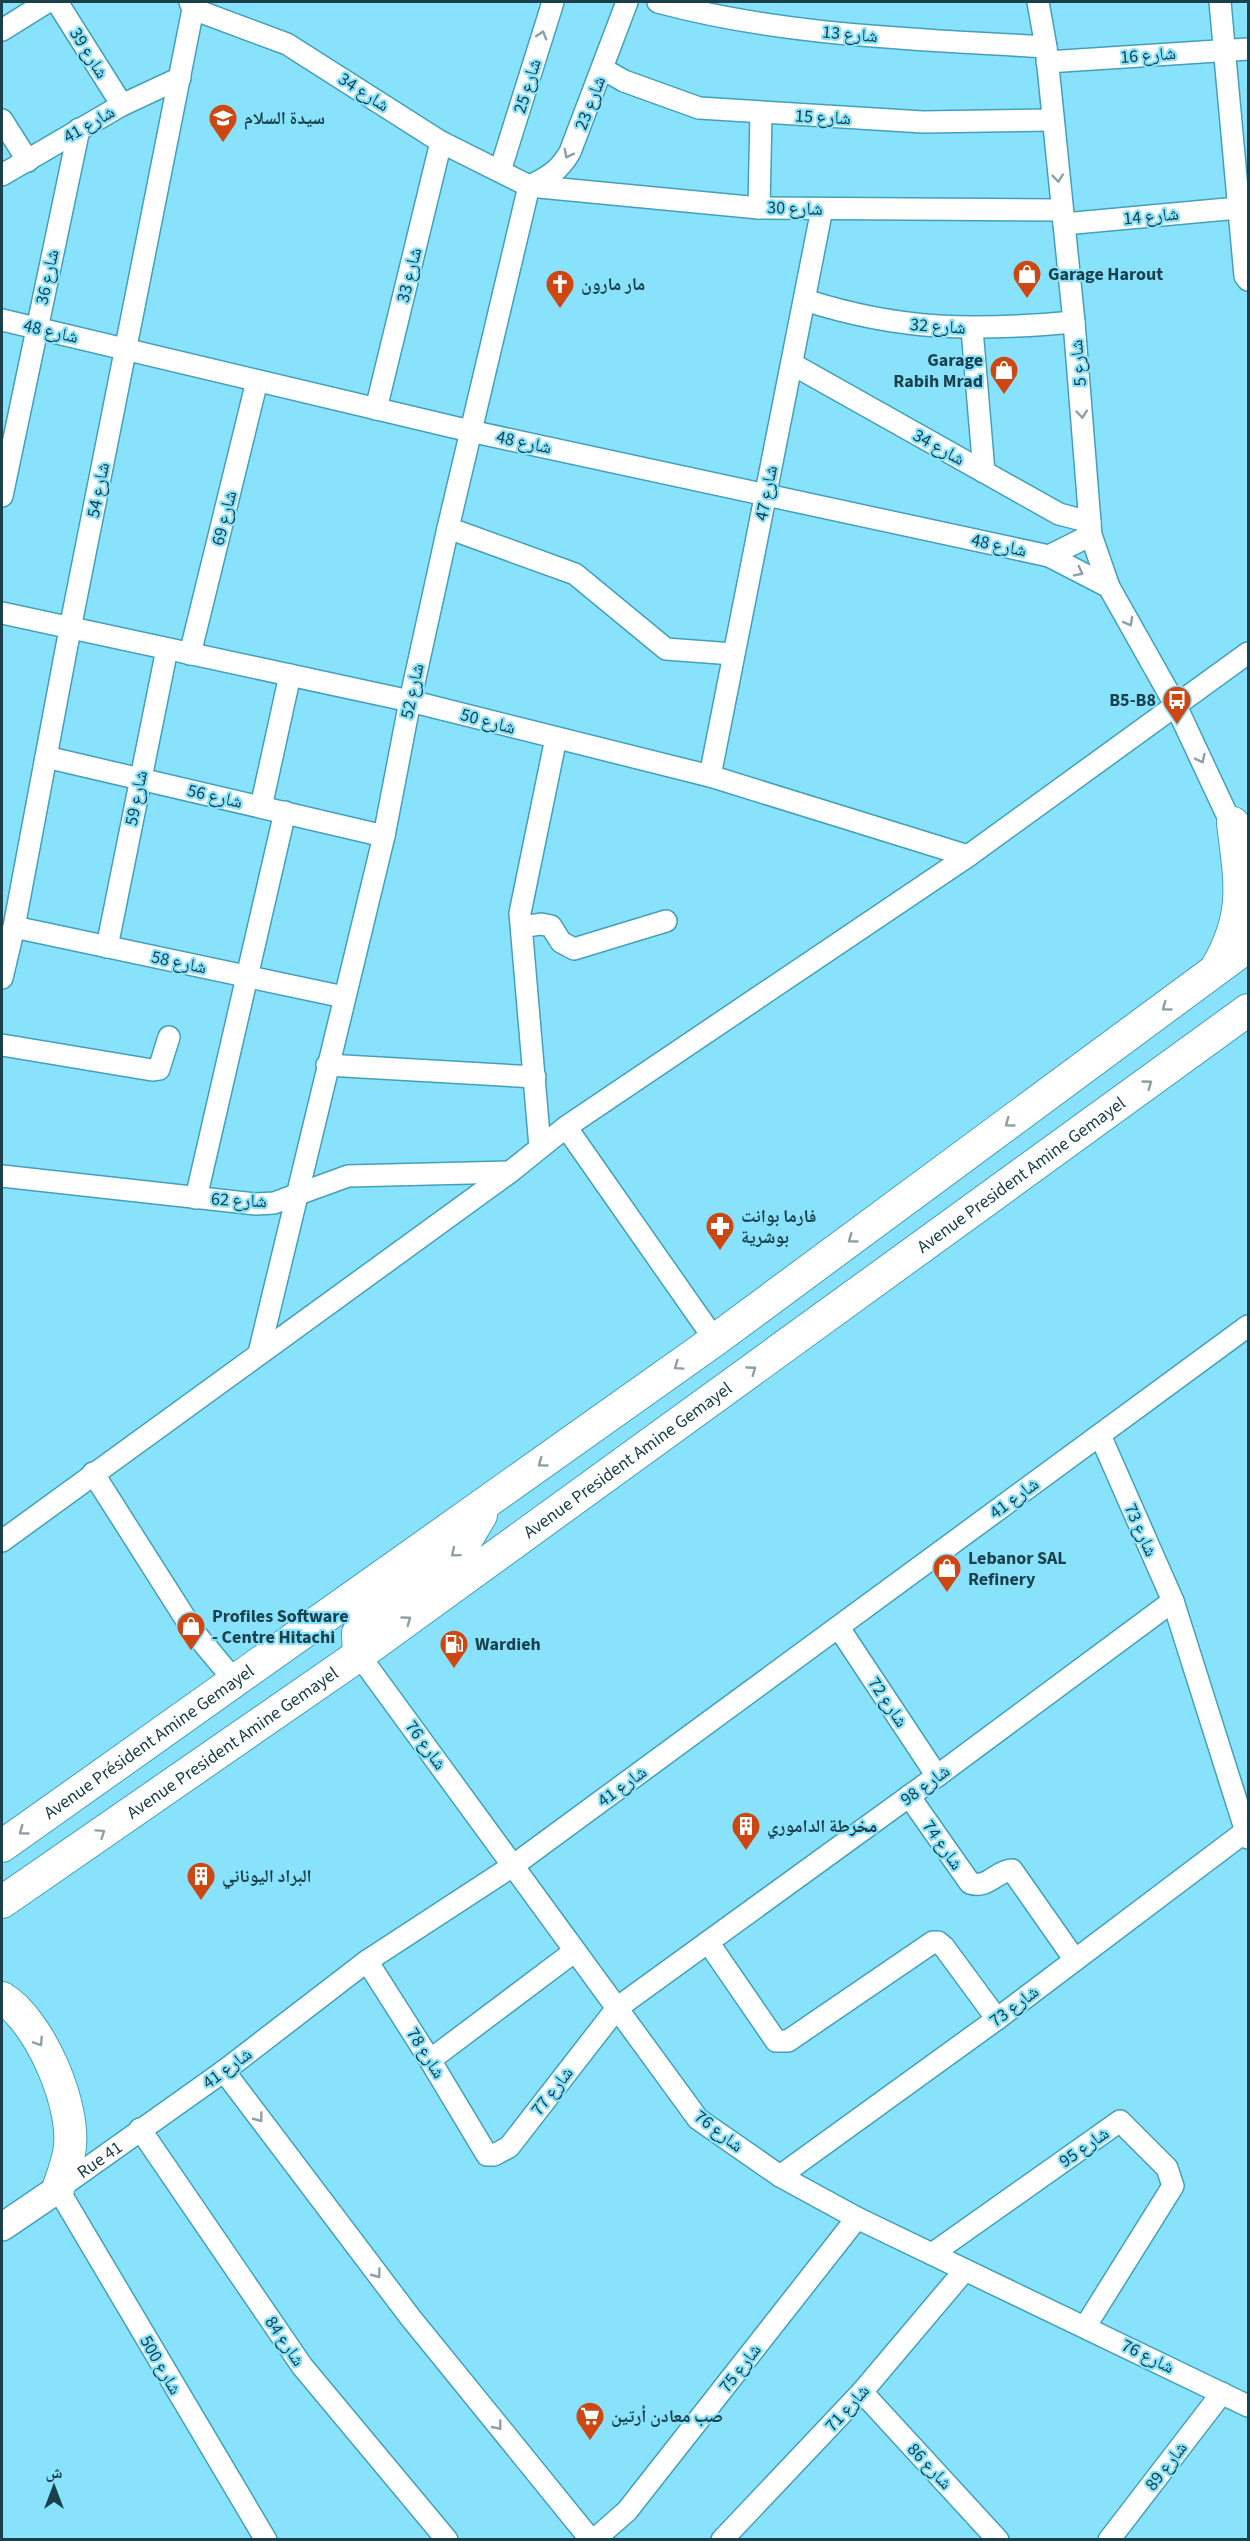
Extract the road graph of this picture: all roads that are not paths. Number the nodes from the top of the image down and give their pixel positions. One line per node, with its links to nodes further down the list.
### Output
1 (553, 2): 21 (street, شارع 25, one-way to 1)
2 (627, 2): 12 (street, شارع 23)
3 (658, 2): 11 (street, شارع 13)
4 (1038, 2): 11 (street, شارع 5)
5 (1220, 2): 10 (street)
6 (46, 3): 8 (street); 14 (street, شارع 39)
7 (192, 5): 13 (street, شارع 54); 19 (street, شارع 34)
8 (2, 30)
9 (1248, 49): 10 (street, شارع 16)
10 (1223, 50): 11 (street, شارع 16); 24 (street)
11 (1047, 55): 17 (street, شارع 5)
12 (603, 69): 15 (street, شارع 15); 23 (street, شارع 23, one-way to 23)
13 (180, 78): 14 (street, شارع 41); 34 (street, شارع 54)
14 (122, 105): 18 (street, شارع 41)
15 (761, 113): 17 (street, شارع 15); 25 (street)
16 (2, 120): 20 (street)
17 (1052, 120): 27 (street, شارع 5, one-way to 27)
18 (79, 129): 20 (street, شارع 41); 32 (street, شارع 36)
19 (441, 142): 21 (street, شارع 34); 37 (street, شارع 33)
20 (28, 161): 22 (street, شارع 41)
21 (500, 171): 23 (street, شارع 34)
22 (2, 175)
23 (529, 186): 25 (street, شارع 30); 38 (street, شارع 52)
24 (1241, 197): 27 (street, شارع 14); 28 (street)
25 (759, 208): 26 (street, شارع 30)
26 (822, 209): 27 (street, شارع 30); 29 (street, شارع 47)
27 (1062, 217): 31 (street, شارع 5)
28 (1248, 280)
29 (805, 300): 33 (street, شارع 32); 35 (street, شارع 47)
30 (2, 320): 32 (street, شارع 48)
31 (1074, 322): 33 (street, شارع 32); 43 (street, شارع 5, one-way to 43)
32 (36, 328): 34 (street, شارع 48); 41 (street, شارع 36)
33 (972, 329): 39 (street)
34 (126, 349): 36 (street, شارع 48); 47 (street, شارع 54)
35 (792, 364): 39 (street, شارع 34); 40 (street, شارع 47)
36 (257, 381): 37 (street, شارع 48); 50 (street, شارع 69)
37 (376, 409): 38 (street, شارع 48)
38 (470, 431): 40 (street, شارع 48); 42 (street, شارع 52)
39 (984, 472): 43 (street, شارع 34)
40 (766, 495): 44 (street, شارع 48); 51 (street, شارع 47)
41 (2, 496)
42 (448, 528): 51 (street); 53 (street, شارع 52)
43 (1091, 529): 44 (street, شارع 48); 45 (street, شارع 5)
44 (1049, 556): 45 (street, شارع 48, one-way to 45)
45 (1109, 587): 54 (street, شارع 5, one-way to 54)
46 (2, 613): 47 (street, شارع 50)
47 (70, 629): 48 (street, شارع 50); 56 (street, شارع 54)
48 (167, 649): 50 (street, شارع 50); 58 (street, شارع 59)
49 (1248, 653): 54 (street)
50 (190, 654): 52 (street, شارع 50)
51 (734, 654): 57 (street, شارع 47)
52 (290, 675): 53 (street, شارع 50); 59 (street)
53 (410, 700): 55 (street, شارع 50); 61 (street, شارع 52)
54 (1176, 706): 62 (street, شارع 5, one-way to 62); 63 (street)
55 (556, 738): 57 (street, شارع 50); 66 (street)
56 (46, 757): 58 (street, شارع 56); 67 (street, شارع 54)
57 (710, 776): 63 (street, شارع 50)
58 (140, 779): 59 (street, شارع 56); 69 (street, شارع 59)
59 (261, 807): 60 (street, شارع 56)
60 (285, 812): 61 (street, شارع 56); 71 (street)
61 (384, 836): 73 (street, شارع 52)
62 (1240, 836): 64 (street, شارع 5); 70 (highway)
63 (968, 855): 81 (street)
64 (1248, 876)
65 (666, 921): 66 (street)
66 (522, 927): 80 (street)
67 (9, 937): 69 (street, شارع 58); 72 (street, شارع 54)
68 (1248, 946): 70 (highway)
69 (107, 947): 71 (street, شارع 58)
70 (1213, 973): 88 (highway, one-way to 88)
71 (247, 976): 73 (street, شارع 58); 86 (street)
72 (2, 978)
73 (344, 997): 79 (street, شارع 52)
74 (1248, 1010): 76 (highway, Avenue President Amine Gemayel)
75 (1248, 1022): 76 (highway)
76 (1217, 1034): 96 (highway, Avenue President Amine Gemayel, one-way to 76)
77 (169, 1037): 78 (street)
78 (2, 1045)
79 (327, 1065): 80 (street); 85 (street, شارع 52)
80 (535, 1077): 82 (street)
81 (566, 1127): 82 (street); 88 (street)
82 (540, 1148): 83 (street)
83 (510, 1172): 85 (street, شارع 62); 89 (street)
84 (2, 1176): 86 (street, شارع 62)
85 (295, 1196): 86 (street, شارع 62); 89 (street, شارع 52)
86 (196, 1198)
87 (1248, 1326): 90 (street, شارع 41)
88 (715, 1340): 92 (highway, Avenue Président Amine Gemayel, one-way to 92)
89 (259, 1353): 91 (street)
90 (1100, 1435): 94 (street, شارع 73); 95 (street, شارع 41)
91 (93, 1473): 93 (street); 97 (street)
92 (486, 1504): 96 (highway, one-way to 96); 97 (highway, Avenue Président Amine Gemayel)
93 (2, 1540)
94 (1173, 1601): 98 (street, شارع 98); 100 (street, شارع 73)
95 (839, 1628): 98 (street, شارع 72); 102 (street, شارع 41)
96 (359, 1654): 102 (street, شارع 76); 103 (highway, Avenue President Amine Gemayel, one-way to 96)
97 (234, 1680): 101 (highway, Avenue Président Amine Gemayel, one-way to 101)
98 (937, 1776): 99 (street, شارع 98)
99 (909, 1796): 104 (street, شارع 98); 106 (street, شارع 74)
100 (1247, 1835): 106 (street, شارع 73)
101 (2, 1846)
102 (514, 1865): 105 (street, شارع 76); 107 (street, شارع 41)
103 (2, 1902)
104 (708, 1942): 109 (street, شارع 98); 110 (street)
105 (575, 1951): 109 (street, شارع 76); 111 (street)
106 (1075, 1960): 110 (street, شارع 73)
107 (367, 1961): 111 (street, شارع 78); 112 (street, شارع 41)
108 (2, 1998): 116 (highway, one-way to 116)
109 (617, 2008): 114 (street, شارع 77); 115 (street, شارع 76)
110 (997, 2019): 115 (street, شارع 73)
111 (430, 2060): 114 (street, شارع 78)
112 (224, 2071): 113 (street, شارع 41); 128 (street, one-way to 128)
113 (140, 2129): 116 (street, Rue 41); 127 (street, شارع 84)
114 (483, 2146)
115 (780, 2176): 117 (street, شارع 76)
116 (58, 2188): 118 (main road); 126 (street, شارع 500)
117 (857, 2218): 119 (street, شارع 76); 128 (street, شارع 75)
118 (2, 2227)
119 (932, 2254): 120 (street, شارع 76); 121 (street, شارع 95)
120 (964, 2270): 121 (street, شارع 76); 122 (street, شارع 71)
121 (1085, 2326): 123 (street, شارع 76)
122 (862, 2392): 125 (street, شارع 71); 129 (street, شارع 86)
123 (1222, 2393): 124 (street, شارع 76); 130 (street, شارع 89)
124 (1248, 2406)
125 (735, 2536)
126 (266, 2540)
127 (447, 2540)
128 (592, 2540)
129 (998, 2540)
130 (1109, 2540)

